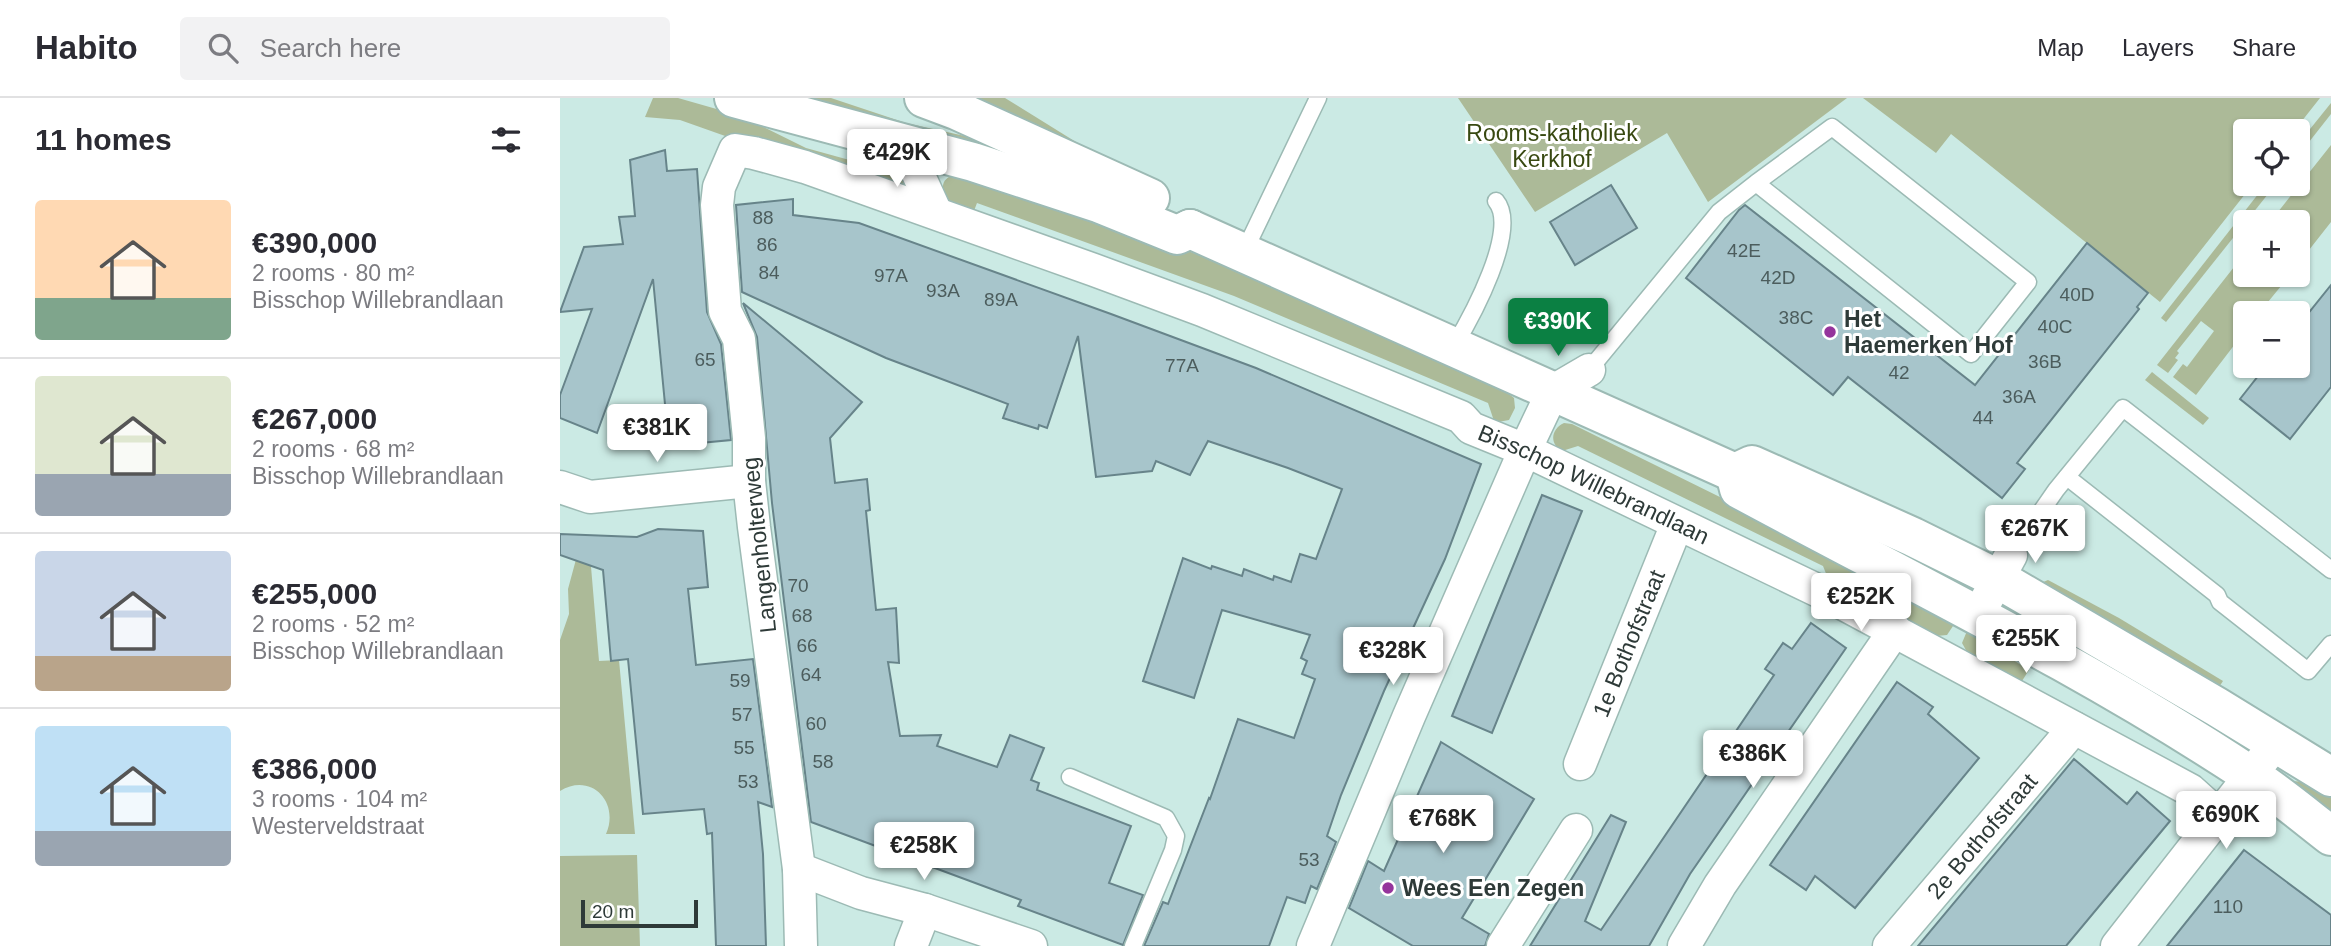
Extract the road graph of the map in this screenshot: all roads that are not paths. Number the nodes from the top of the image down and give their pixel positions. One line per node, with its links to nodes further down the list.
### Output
1 (734, 98): 4 (main road)
2 (924, 98): 9 (main road)
3 (1318, 98): 10 (lane)
4 (904, 144): 8 (street); 9 (main road)
5 (735, 150): 8 (street, Bisschop Willebrandlaan); 17 (street, Langenholterweg)
6 (1756, 183): 6 (lane); 12 (lane)
7 (1496, 201): 11 (lane)
8 (936, 213): 14 (street, Bisschop Willebrandlaan)
9 (1190, 229): 10 (main road)
10 (1244, 252): 11 (main road)
11 (1454, 346): 13 (main road)
12 (1589, 370): 13 (street)
13 (1553, 390): 14 (street); 15 (main road)
14 (1525, 450): 19 (street, Bisschop Willebrandlaan); 36 (street)
15 (1735, 473): 20 (main road); 22 (main road)
16 (2067, 477): 20 (lane); 21 (lane); 24 (lane)
17 (749, 481): 18 (street); 34 (street, Langenholterweg)
18 (560, 487)
19 (1677, 524): 23 (street, Bisschop Willebrandlaan); 27 (street, 1e Bothofstraat)
20 (2004, 567): 22 (street); 26 (main road)
21 (2331, 570)
22 (1978, 615): 28 (main road)
23 (1895, 630): 25 (street, Bisschop Willebrandlaan); 42 (street)
24 (2331, 644)
25 (2074, 728): 31 (street, Bisschop Willebrandlaan); 43 (street, 2e Bothofstraat)
26 (2275, 744): 28 (street); 30 (main road)
27 (1580, 764)
28 (2252, 776): 31 (street); 33 (main road)
29 (1070, 777): 40 (lane)
30 (2331, 777)
31 (2220, 817): 44 (street)
32 (1576, 830): 41 (street)
33 (2331, 836)
34 (799, 869): 35 (street); 37 (street, Langenholterweg)
35 (925, 910): 38 (street); 39 (street)
36 (1324, 942)
37 (801, 946)
38 (911, 946)
39 (1031, 946)
40 (1133, 946)
41 (1503, 946)
42 (1684, 946)
43 (1889, 946)
44 (2117, 946)

